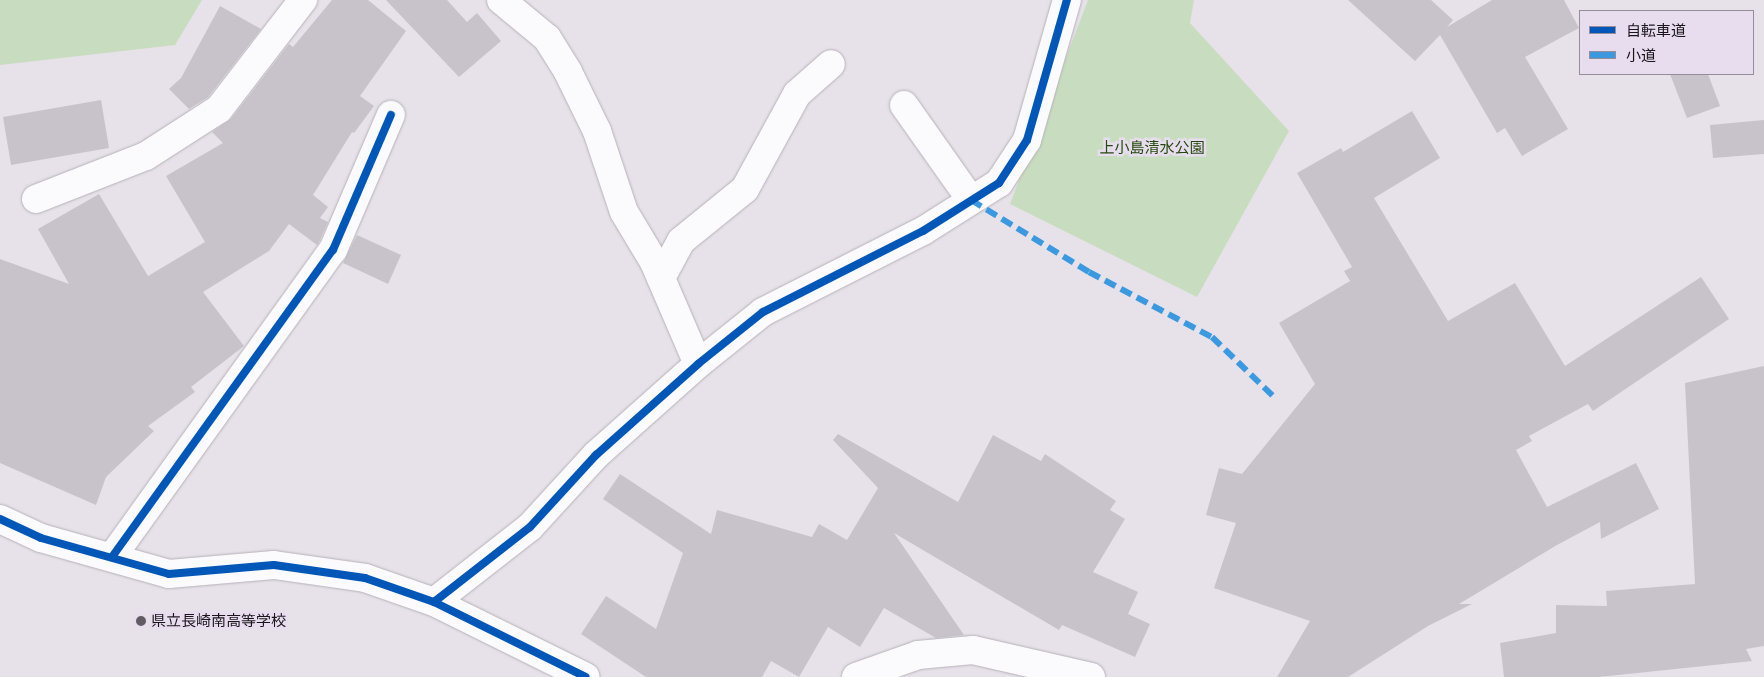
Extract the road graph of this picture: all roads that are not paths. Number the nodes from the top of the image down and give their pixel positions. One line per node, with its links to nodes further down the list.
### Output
1 (304, 0): 7 (street)
2 (501, 0): 9 (street)
3 (1064, 1): 8 (street)
4 (831, 64): 9 (street)
5 (904, 105): 8 (street)
6 (392, 115): 12 (street)
7 (36, 199)
8 (971, 200): 10 (street)
9 (661, 278): 10 (street)
10 (698, 364): 13 (street)
11 (0, 518): 12 (street)
12 (112, 558): 13 (street)
13 (434, 602): 14 (street)
14 (586, 677)
15 (856, 677): 16 (street)
16 (1090, 677)

